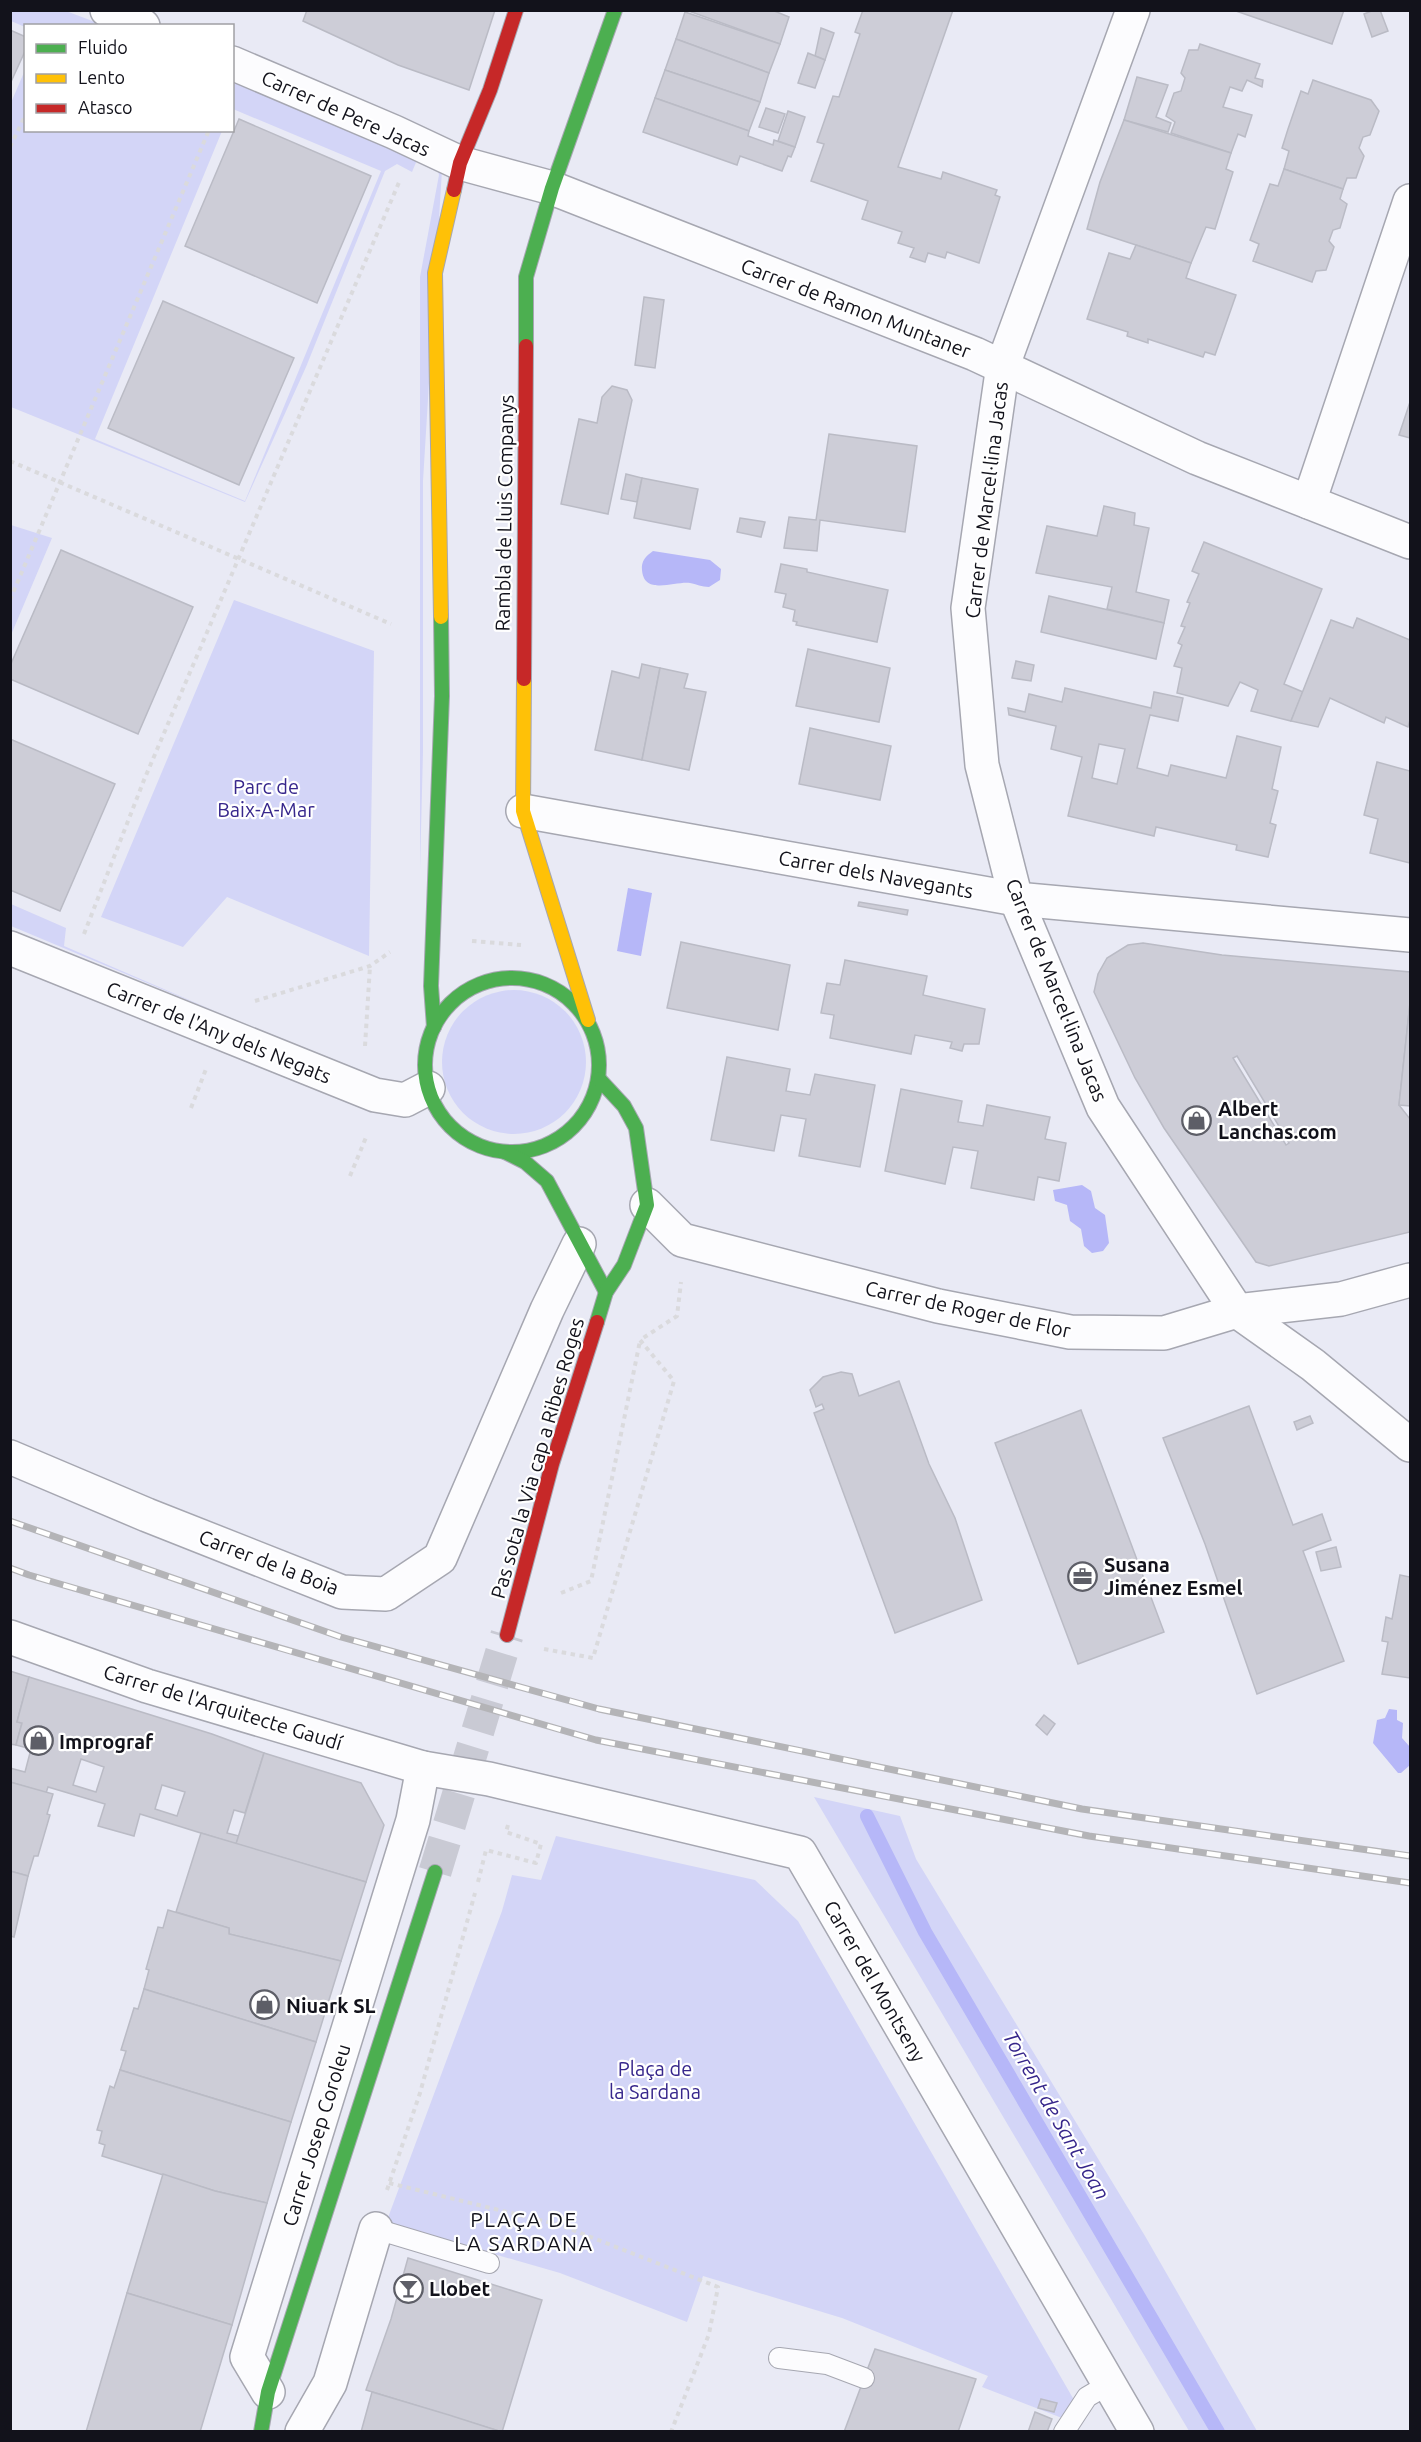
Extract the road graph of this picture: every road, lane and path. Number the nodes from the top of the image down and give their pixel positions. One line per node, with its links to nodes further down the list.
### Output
1 (107, 10): 5 (street)
2 (516, 10): 10 (street)
3 (615, 10): 12 (street, Rambla de Lluis Companys)
4 (1133, 10): 14 (street, Carrer de Marcel·lina Jacas)
5 (138, 24)
6 (234, 64): 10 (street, Carrer de Pere Jacas)
7 (24, 118): 9 (path)
8 (208, 132): 16 (path)
9 (10, 147)
10 (460, 163): 12 (street, Carrer de Ramon Muntaner); 27 (street)
11 (404, 171): 19 (path)
12 (552, 188): 14 (street, Carrer de Ramon Muntaner); 22 (street, Rambla de Lluis Companys)
13 (1410, 201): 17 (street)
14 (1003, 366): 17 (street, Carrer de Ramon Muntaner); 23 (street, Carrer de Marcel·lina Jacas)
15 (10, 461): 16 (path)
16 (61, 483): 19 (path); 20 (path)
17 (1309, 502): 18 (street, Carrer de Ramon Muntaner)
18 (1410, 542)
19 (241, 559): 21 (path); 25 (path)
20 (10, 600)
21 (392, 624)
22 (523, 812): 23 (street, Carrer dels Navegants); 29 (street, Rambla de Lluis Companys)
23 (1016, 900): 24 (street, Carrer dels Navegants); 39 (street, Carrer de Marcel·lina Jacas)
24 (1410, 935)
25 (80, 943)
26 (10, 948): 32 (street, Carrer de l'Any dels Negats)
27 (432, 948): 28 (path); 30 (street)
28 (247, 1003)
29 (588, 1020): 30 (street); 31 (street)
30 (434, 1027): 32 (street)
31 (599, 1079): 33 (street); 34 (street)
32 (428, 1088): 33 (street)
33 (505, 1152): 35 (street)
34 (646, 1205): 38 (street); 39 (street, Carrer de Roger de Flor)
35 (579, 1244): 38 (street); 42 (street, Carrer de la Boia)
36 (682, 1274): 40 (path)
37 (1410, 1280): 39 (street, Carrer de Roger de Flor)
38 (606, 1292): 44 (street, Pas sota la Via cap a Ribes Roges)
39 (1237, 1311): 41 (street)
40 (640, 1340): 43 (path); 46 (path)
41 (1410, 1445)
42 (10, 1457)
43 (554, 1596)
44 (507, 1635)
45 (10, 1637): 47 (street, Carrer de l'Arquitecte Gaudí)
46 (536, 1648)
47 (430, 1769): 54 (street, Carrer del Montseny); 55 (street, Carrer Josep Coroleu)
48 (511, 1816): 58 (path)
49 (435, 1872): 55 (street, Carrer Josep Coroleu)
50 (376, 2229): 51 (lane); 57 (street)
51 (489, 2263)
52 (779, 2358): 53 (lane)
53 (864, 2378)
54 (1110, 2384): 59 (lane); 60 (street, Carrer del Montseny)
55 (268, 2392): 56 (street, Carrer Josep Coroleu)
56 (261, 2432)
57 (302, 2432)
58 (671, 2432)
59 (1064, 2432)
60 (1137, 2432)

